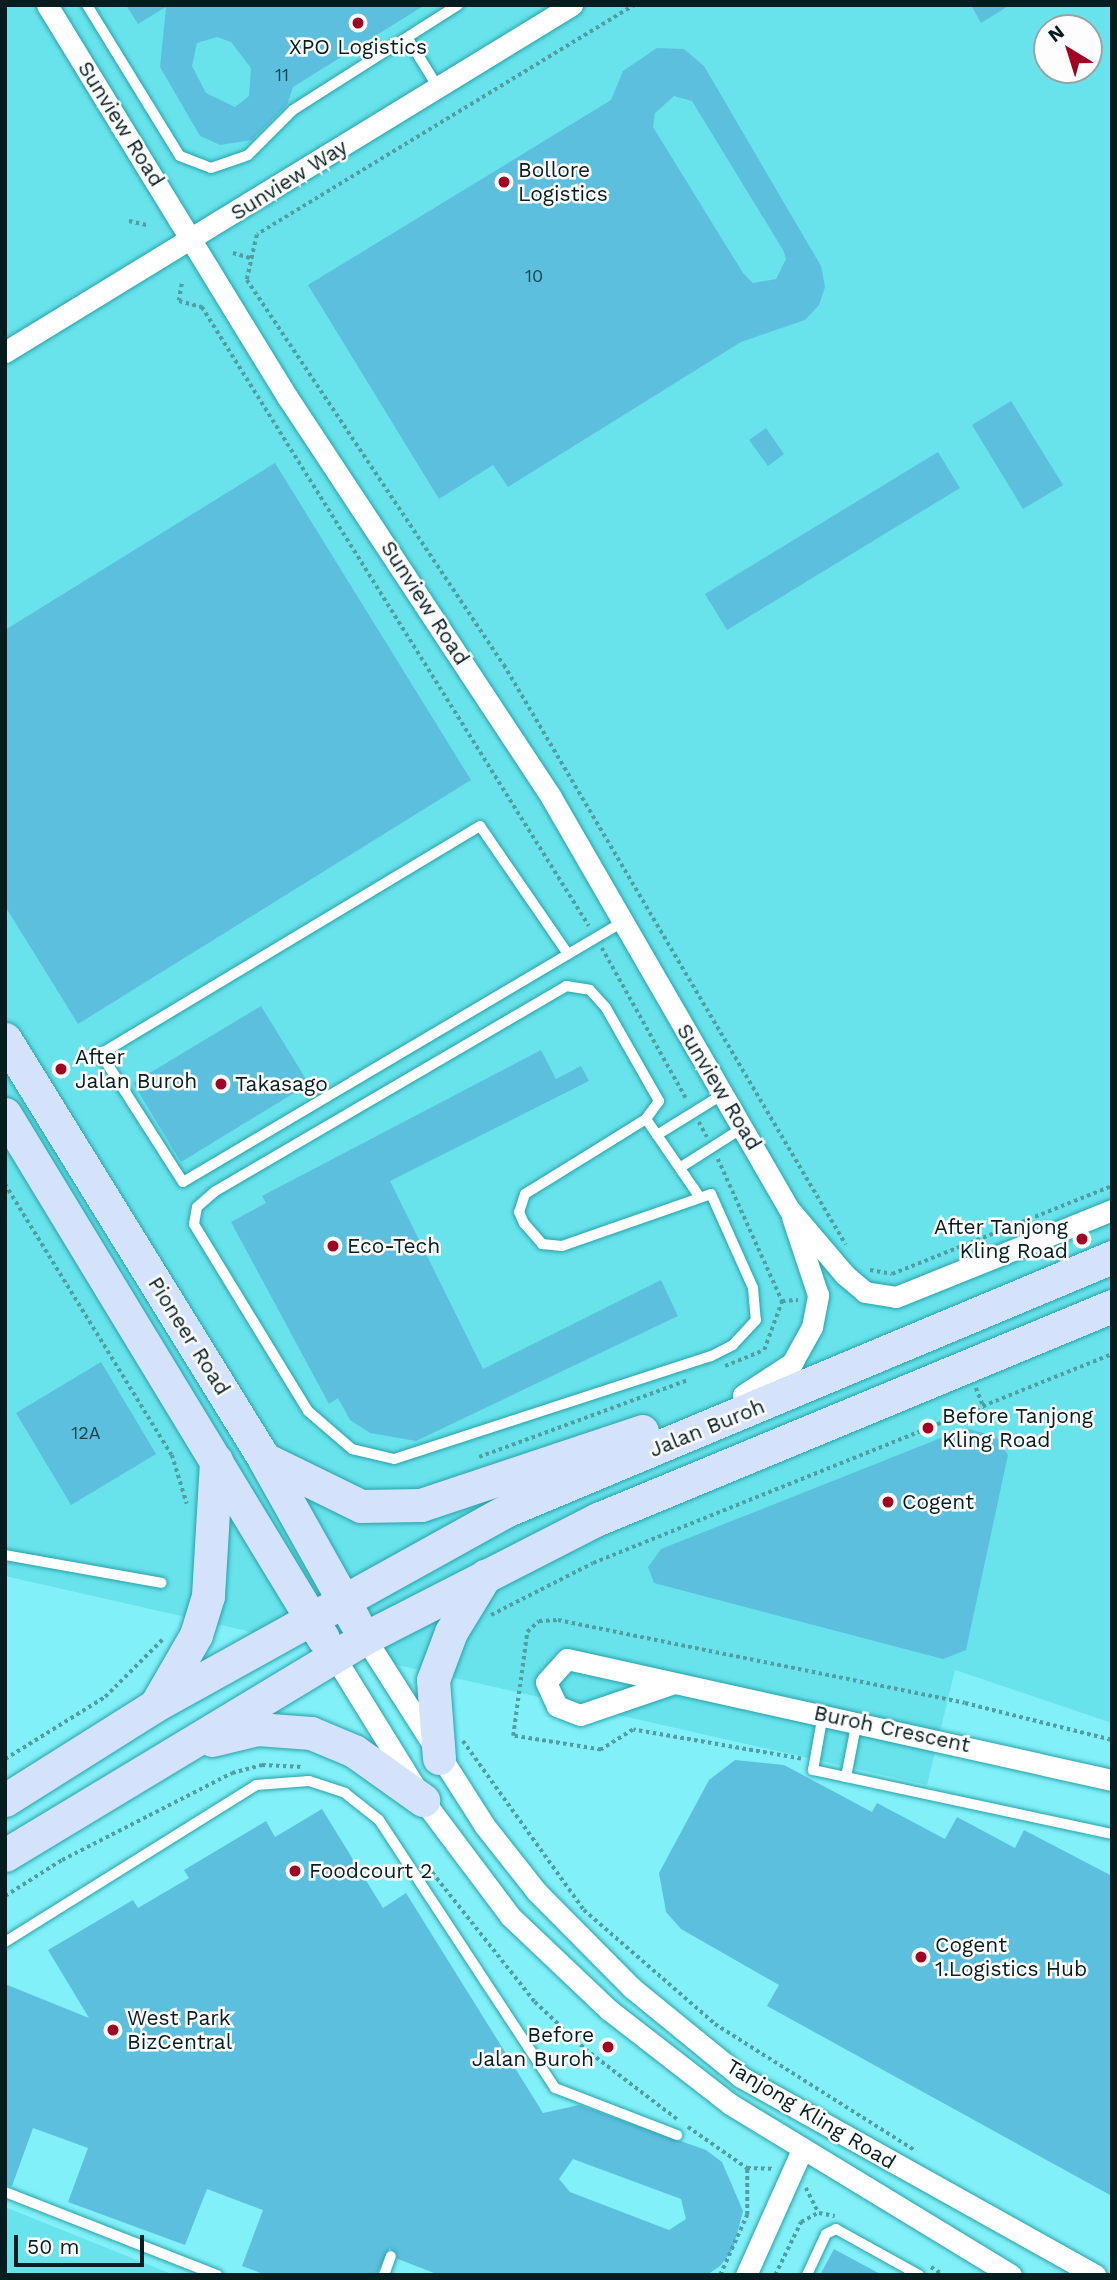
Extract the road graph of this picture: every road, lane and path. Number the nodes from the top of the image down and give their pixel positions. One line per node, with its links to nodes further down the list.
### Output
1 (47, 5): 10 (street, Sunview Road)
2 (87, 5): 6 (lane)
3 (458, 5): 6 (lane)
4 (572, 5): 7 (street, Sunview Way)
5 (635, 5): 12 (path)
6 (408, 38): 7 (lane)
7 (439, 89): 10 (street, Sunview Way)
8 (129, 221): 9 (path)
9 (147, 225)
10 (192, 240): 14 (street, Sunview Way); 15 (street, Sunview Road)
11 (233, 253): 12 (path)
12 (251, 258): 31 (path)
13 (182, 284): 16 (path)
14 (5, 352)
15 (621, 923): 16 (lane); 19 (street, Sunview Road)
16 (596, 937): 17 (lane); 20 (path)
17 (568, 954): 17 (lane)
18 (5, 1039): 38 (main road, Pioneer Road)
19 (723, 1094): 20 (lane); 23 (street, Sunview Road)
20 (693, 1112): 24 (lane); 25 (path)
21 (5, 1114): 39 (main road, Pioneer Road)
22 (646, 1119): 24 (lane); 28 (lane); 28 (lane)
23 (744, 1127): 25 (lane); 29 (street, Sunview Road)
24 (657, 1135): 26 (lane)
25 (711, 1145): 26 (lane); 33 (path)
26 (681, 1167): 28 (lane)
27 (5, 1184): 40 (path)
28 (699, 1196)
29 (789, 1209): 30 (street, Sunview Road); 37 (street, Sunview Road)
30 (1112, 1210)
31 (851, 1253)
32 (1112, 1257): 36 (main road, Jalan Buroh)
33 (782, 1301)
34 (1112, 1306): 42 (main road, Jalan Buroh)
35 (1112, 1353): 46 (path)
36 (875, 1358): 37 (main road); 44 (main road, Jalan Buroh)
37 (743, 1395): 38 (main road)
38 (264, 1459): 44 (main road, Pioneer Road)
39 (216, 1460): 45 (main road, Pioneer Road); 51 (main road)
40 (188, 1513)
41 (5, 1555): 43 (lane)
42 (485, 1576): 48 (main road, Jalan Buroh); 57 (main road)
43 (162, 1583)
44 (343, 1601): 45 (main road, Jalan Buroh); 48 (main road, Pioneer Road)
45 (312, 1619): 49 (main road, Pioneer Road); 51 (main road)
46 (483, 1620)
47 (170, 1627): 58 (path)
48 (365, 1638): 49 (main road, Jalan Buroh); 57 (street, Tanjong Kling Road)
49 (334, 1656): 56 (main road); 64 (street, Tanjong Kling Road)
50 (671, 1684): 50 (street, Buroh Crescent); 52 (street, Buroh Crescent)
51 (154, 1706): 63 (main road)
52 (823, 1714): 53 (street, Buroh Crescent); 60 (lane)
53 (858, 1721): 61 (lane); 62 (street, Buroh Crescent)
54 (457, 1730): 71 (path)
55 (1112, 1740): 60 (path)
56 (183, 1747): 64 (main road); 66 (main road)
57 (439, 1758): 84 (street, Tanjong Kling Road)
58 (5, 1759)
59 (297, 1766): 67 (path)
60 (814, 1766): 61 (lane)
61 (846, 1777): 65 (lane)
62 (1112, 1780)
63 (5, 1800)
64 (423, 1800): 70 (street, Tanjong Kling Road)
65 (1112, 1834)
66 (5, 1855)
67 (5, 1896)
68 (5, 1942): 69 (lane)
69 (677, 2135)
70 (802, 2150): 79 (street); 83 (street, Tanjong Kling Road)
71 (919, 2153)
72 (747, 2168): 78 (path)
73 (5, 2192): 76 (lane)
74 (819, 2213): 80 (path)
75 (391, 2256): 77 (lane)
76 (218, 2275)
77 (384, 2275)
78 (720, 2275)
79 (746, 2275)
80 (775, 2275)
81 (807, 2275): 82 (lane)
82 (919, 2275)
83 (1011, 2275)
84 (1095, 2275)

